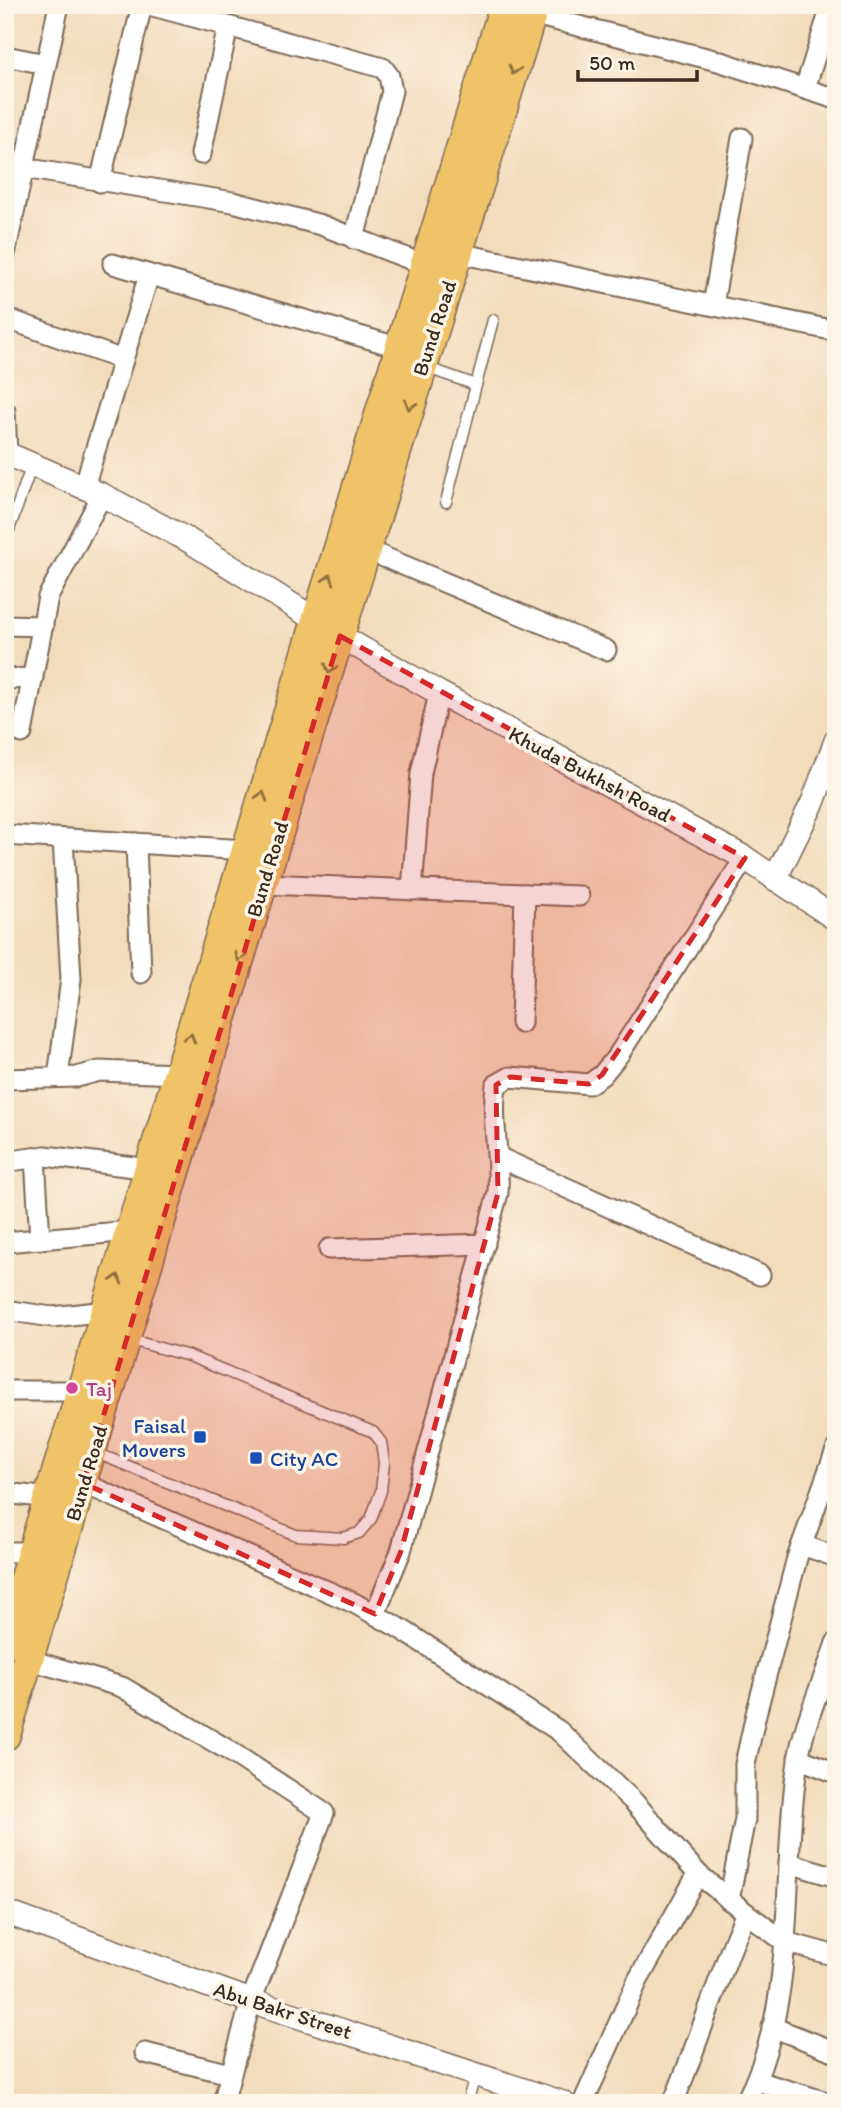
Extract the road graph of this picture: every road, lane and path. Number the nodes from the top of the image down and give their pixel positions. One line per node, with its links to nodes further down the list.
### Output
1 (59, 5): 8 (street)
2 (142, 5): 14 (street)
3 (149, 5): 6 (street)
4 (832, 7): 9 (street)
5 (523, 8): 9 (street); 17 (main road, Bund Road, one-way to 17); 19 (main road, Bund Road)
6 (228, 26): 12 (street); 15 (street)
7 (5, 56): 8 (street)
8 (46, 64): 13 (street)
9 (805, 88): 10 (street)
10 (836, 99)
11 (742, 138): 21 (street)
12 (201, 154)
13 (15, 167): 14 (street); 16 (street)
14 (100, 182): 15 (street)
15 (354, 239): 19 (street)
16 (6, 243)
17 (458, 253): 21 (street); 25 (main road, Bund Road)
18 (113, 264): 20 (street)
19 (425, 265): 25 (main road, Bund Road)
20 (149, 275): 25 (street); 26 (street)
21 (713, 305): 24 (street)
22 (5, 318): 26 (street)
23 (493, 320): 27 (lane)
24 (836, 331)
25 (415, 356): 27 (lane); 34 (main road, Bund Road, one-way to 34); 37 (main road, Bund Road, one-way to 25)
26 (123, 360): 31 (street)
27 (476, 385): 32 (lane)
28 (5, 411): 29 (street)
29 (6, 453): 30 (street, Khuda Bukhsh Road)
30 (33, 465): 31 (street, Khuda Bukhsh Road); 33 (lane)
31 (93, 491): 36 (street); 37 (street, Khuda Bukhsh Road)
32 (446, 502)
33 (5, 541)
34 (366, 550): 37 (main road, Bund Road); 38 (street)
35 (5, 625): 36 (street)
36 (43, 626): 39 (street)
37 (328, 628): 41 (street, Khuda Bukhsh Road); 47 (main road, Bund Road, one-way to 37); 50 (main road, Bund Road, one-way to 50)
38 (606, 650)
39 (33, 678): 40 (street); 42 (street)
40 (5, 679)
41 (439, 693): 48 (street, Khuda Bukhsh Road); 51 (street)
42 (22, 733)
43 (836, 741): 49 (street)
44 (5, 835): 45 (street)
45 (62, 839): 46 (street); 59 (street)
46 (136, 843): 47 (street); 55 (street)
47 (246, 850): 58 (main road, Bund Road, one-way to 47)
48 (745, 858): 49 (street, Khuda Bukhsh Road); 62 (street)
49 (775, 879): 54 (street, Khuda Bukhsh Road)
50 (263, 884): 51 (street); 73 (main road, Bund Road, one-way to 73)
51 (412, 890): 52 (street)
52 (525, 894): 53 (street); 56 (street)
53 (579, 897)
54 (836, 919)
55 (141, 973)
56 (521, 1023)
57 (5, 1074): 60 (street)
58 (179, 1074): 59 (street); 64 (main road, Bund Road)
59 (58, 1077): 60 (street)
60 (5, 1079)
61 (35, 1158): 63 (street); 64 (street); 66 (street)
62 (500, 1158): 68 (street); 70 (street)
63 (5, 1162)
64 (150, 1169): 65 (main road, Bund Road)
65 (131, 1231): 66 (street); 72 (main road, Bund Road, one-way to 65)
66 (40, 1239): 67 (street)
67 (5, 1242)
68 (485, 1244): 69 (street); 84 (street)
69 (328, 1249)
70 (760, 1275)
71 (5, 1310): 72 (street)
72 (107, 1311): 75 (main road, Bund Road)
73 (127, 1339): 76 (main road, Bund Road); 76 (lane)
74 (5, 1391): 75 (street)
75 (83, 1391): 76 (main road, Bund Road)
76 (80, 1447): 78 (main road, Bund Road); 80 (main road, Bund Road)
77 (836, 1450): 81 (street)
78 (83, 1483): 84 (street); 87 (main road, Bund Road)
79 (5, 1493): 80 (street)
80 (50, 1498): 82 (main road, Bund Road)
81 (802, 1545): 83 (street); 94 (street)
82 (19, 1552): 85 (main road, Bund Road)
83 (836, 1557)
84 (375, 1614): 92 (street)
85 (5, 1643)
86 (836, 1643): 89 (street)
87 (30, 1660): 88 (main road, Bund Road); 99 (street)
88 (5, 1735)
89 (798, 1758): 90 (street); 91 (street)
90 (836, 1773)
91 (789, 1863): 93 (street); 97 (street)
92 (698, 1874): 94 (street); 109 (street)
93 (836, 1877)
94 (729, 1900): 96 (street)
95 (5, 1912): 99 (street, Abu Bakr Street)
96 (746, 1913): 97 (street); 110 (street)
97 (785, 1942): 98 (street); 100 (street)
98 (836, 1956)
99 (251, 2001): 103 (street, Abu Bakr Street); 104 (street)
100 (772, 2027): 101 (street); 105 (street)
101 (836, 2052)
102 (145, 2053): 104 (street)
103 (476, 2073): 107 (lane); 108 (street, Abu Bakr Street)
104 (230, 2074): 106 (street)
105 (757, 2081): 111 (street); 112 (street)
106 (223, 2103)
107 (467, 2103)
108 (563, 2103)
109 (583, 2103)
110 (673, 2103)
111 (745, 2103)
112 (830, 2103)

